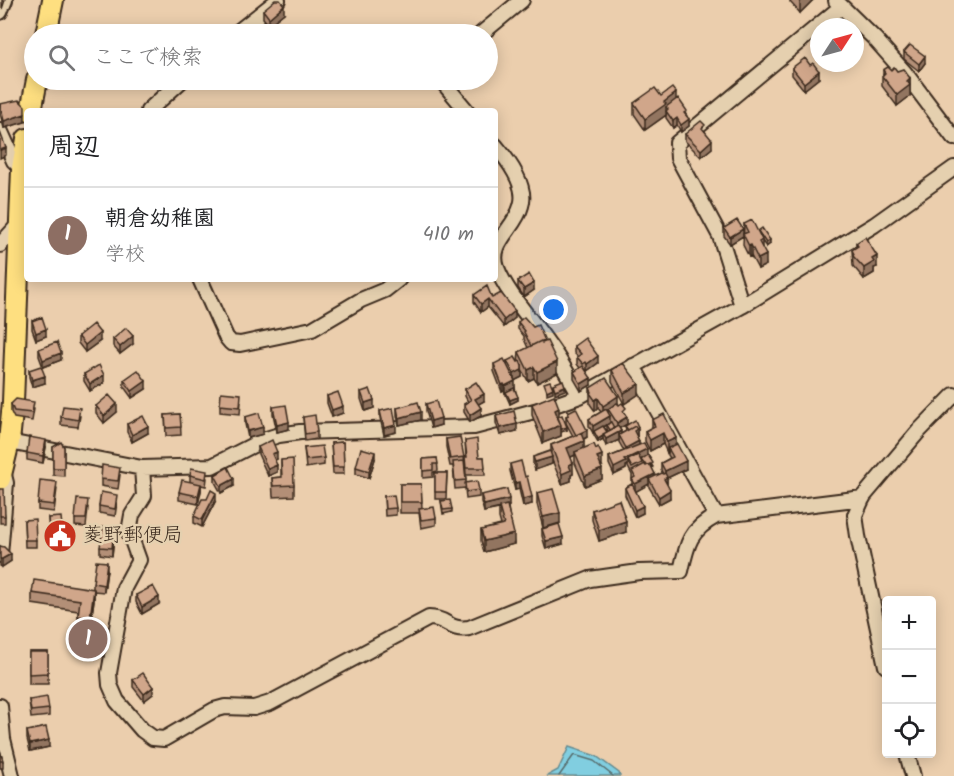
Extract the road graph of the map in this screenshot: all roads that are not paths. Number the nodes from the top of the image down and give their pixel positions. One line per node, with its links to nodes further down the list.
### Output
1 (5, 0): 6 (street)
2 (54, 0): 7 (highway)
3 (278, 0): 8 (street)
4 (522, 0): 9 (street)
5 (838, 3): 17 (street); 30 (street)
6 (0, 12)
7 (48, 24)
8 (248, 24)
9 (493, 24)
10 (35, 90): 13 (highway)
11 (171, 90): 14 (street)
12 (449, 90): 15 (street)
13 (32, 108)
14 (151, 108)
15 (464, 108)
16 (0, 130): 23 (street)
17 (954, 138)
18 (498, 149): 20 (street)
19 (24, 157): 23 (highway)
20 (505, 157): 21 (street); 25 (street)
21 (498, 165)
22 (954, 168): 30 (street)
23 (22, 169): 24 (highway)
24 (23, 221): 26 (street); 34 (highway)
25 (498, 243)
26 (0, 245)
27 (498, 269): 33 (street)
28 (201, 282): 29 (street)
29 (396, 282)
30 (742, 306): 31 (street)
31 (633, 366): 33 (street); 39 (street)
32 (954, 394): 38 (street)
33 (580, 396): 36 (street)
34 (6, 404): 35 (highway)
35 (9, 442): 36 (street); 37 (highway)
36 (142, 468): 39 (street)
37 (1, 474): 40 (street)
38 (863, 498): 39 (street); 41 (street)
39 (716, 516)
40 (0, 555)
41 (883, 650)
42 (0, 706): 43 (street)
43 (2, 740): 45 (street)
44 (908, 758): 46 (street)
45 (12, 776)
46 (913, 776)

